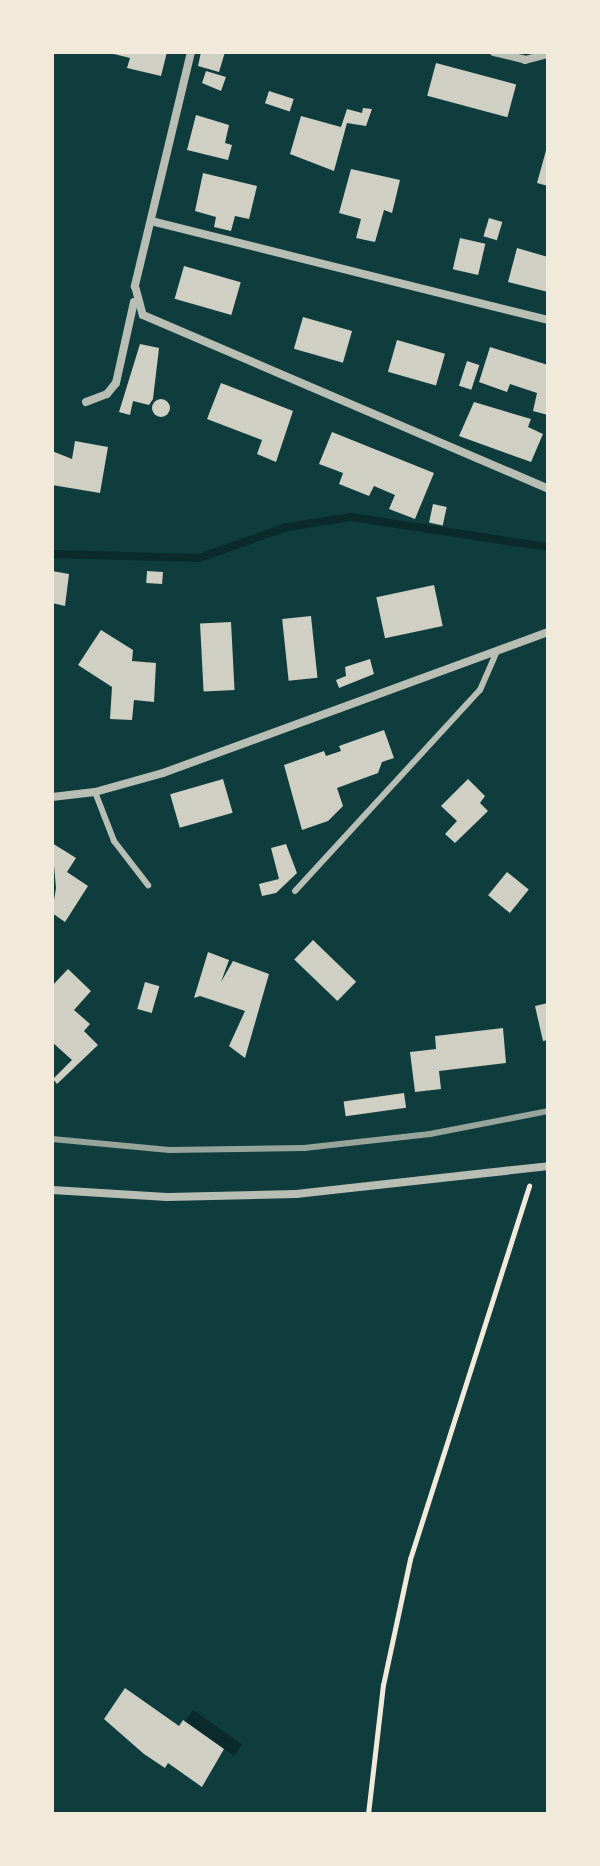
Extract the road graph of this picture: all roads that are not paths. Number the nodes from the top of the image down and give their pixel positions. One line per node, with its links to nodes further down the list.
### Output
1 (191, 52): 4 (street)
2 (494, 52): 3 (street)
3 (548, 54)
4 (151, 221): 5 (street); 6 (street)
5 (135, 299): 7 (street); 8 (street)
6 (548, 320)
7 (86, 402)
8 (548, 489)
9 (548, 632): 10 (street)
10 (497, 651): 11 (street); 14 (lane)
11 (95, 792): 12 (street); 13 (lane)
12 (52, 797)
13 (148, 885)
14 (295, 891)
15 (548, 1166): 16 (street)
16 (52, 1190)

